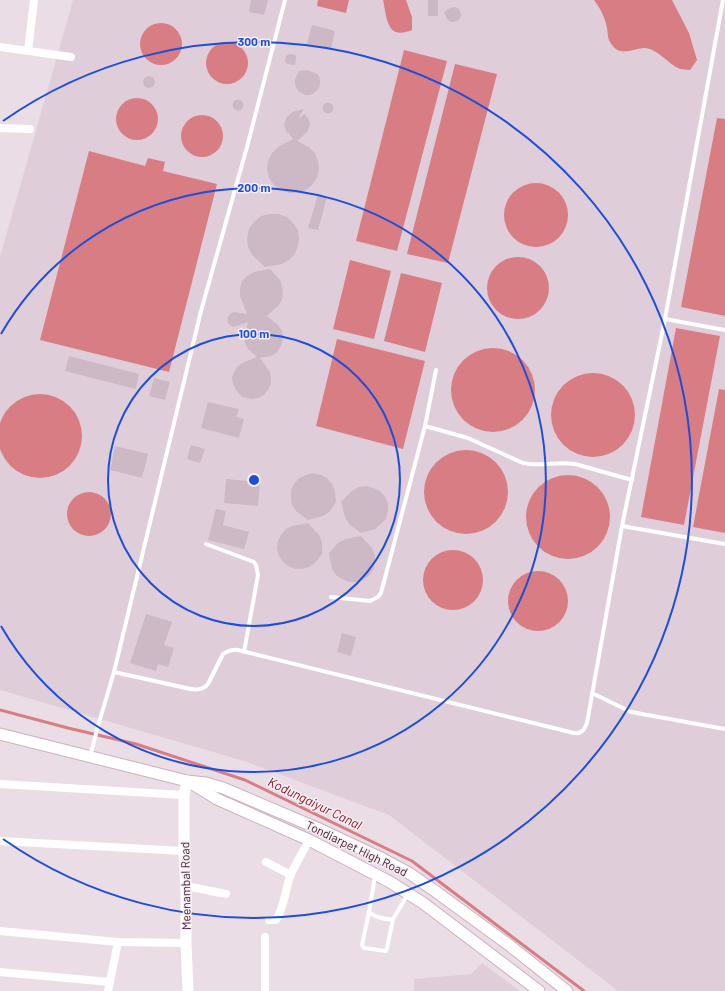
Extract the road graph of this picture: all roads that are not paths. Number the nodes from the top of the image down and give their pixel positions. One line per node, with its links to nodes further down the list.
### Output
1 (34, 0): 5 (street)
2 (285, 0): 19 (lane)
3 (723, 0): 9 (lane)
4 (0, 47): 5 (street)
5 (28, 51): 6 (street)
6 (71, 57)
7 (0, 128): 8 (street)
8 (30, 129)
9 (665, 319): 10 (lane); 13 (lane)
10 (725, 330)
11 (436, 370): 12 (lane)
12 (425, 426): 13 (lane); 17 (lane)
13 (632, 480): 14 (lane)
14 (622, 526): 16 (lane); 20 (lane)
15 (206, 544): 18 (lane)
16 (725, 544)
17 (331, 597)
18 (244, 652): 19 (lane); 20 (lane)
19 (114, 672): 23 (lane)
20 (592, 693): 21 (lane)
21 (725, 729)
22 (0, 734): 23 (main road, Tondiarpet High Road)
23 (90, 757): 24 (main road, Tondiarpet High Road)
24 (187, 781): 26 (main road, Meenambal Road); 27 (main road, Tondiarpet High Road); 49 (main road, Tondiarpet High Road)
25 (0, 784): 26 (street)
26 (184, 795): 29 (main road, Meenambal Road)
27 (309, 840): 31 (street); 32 (main road, Tondiarpet High Road)
28 (0, 841): 29 (street)
29 (184, 852): 33 (main road, Meenambal Road)
30 (266, 862): 31 (street)
31 (291, 875): 38 (street)
32 (375, 875): 35 (main road, Tondiarpet High Road); 36 (lane)
33 (186, 886): 34 (street); 42 (main road, Meenambal Road)
34 (226, 894)
35 (408, 894): 37 (lane); 48 (main road, Tondiarpet High Road)
36 (369, 912): 37 (lane); 37 (lane)
37 (393, 919)
38 (269, 920)
39 (0, 931): 41 (street)
40 (265, 937): 47 (street)
41 (118, 942): 42 (street); 44 (street)
42 (186, 943): 46 (main road, Meenambal Road)
43 (0, 972): 44 (street)
44 (110, 982): 45 (street)
45 (108, 991)
46 (188, 991)
47 (265, 991)
48 (539, 991)
49 (567, 991)

